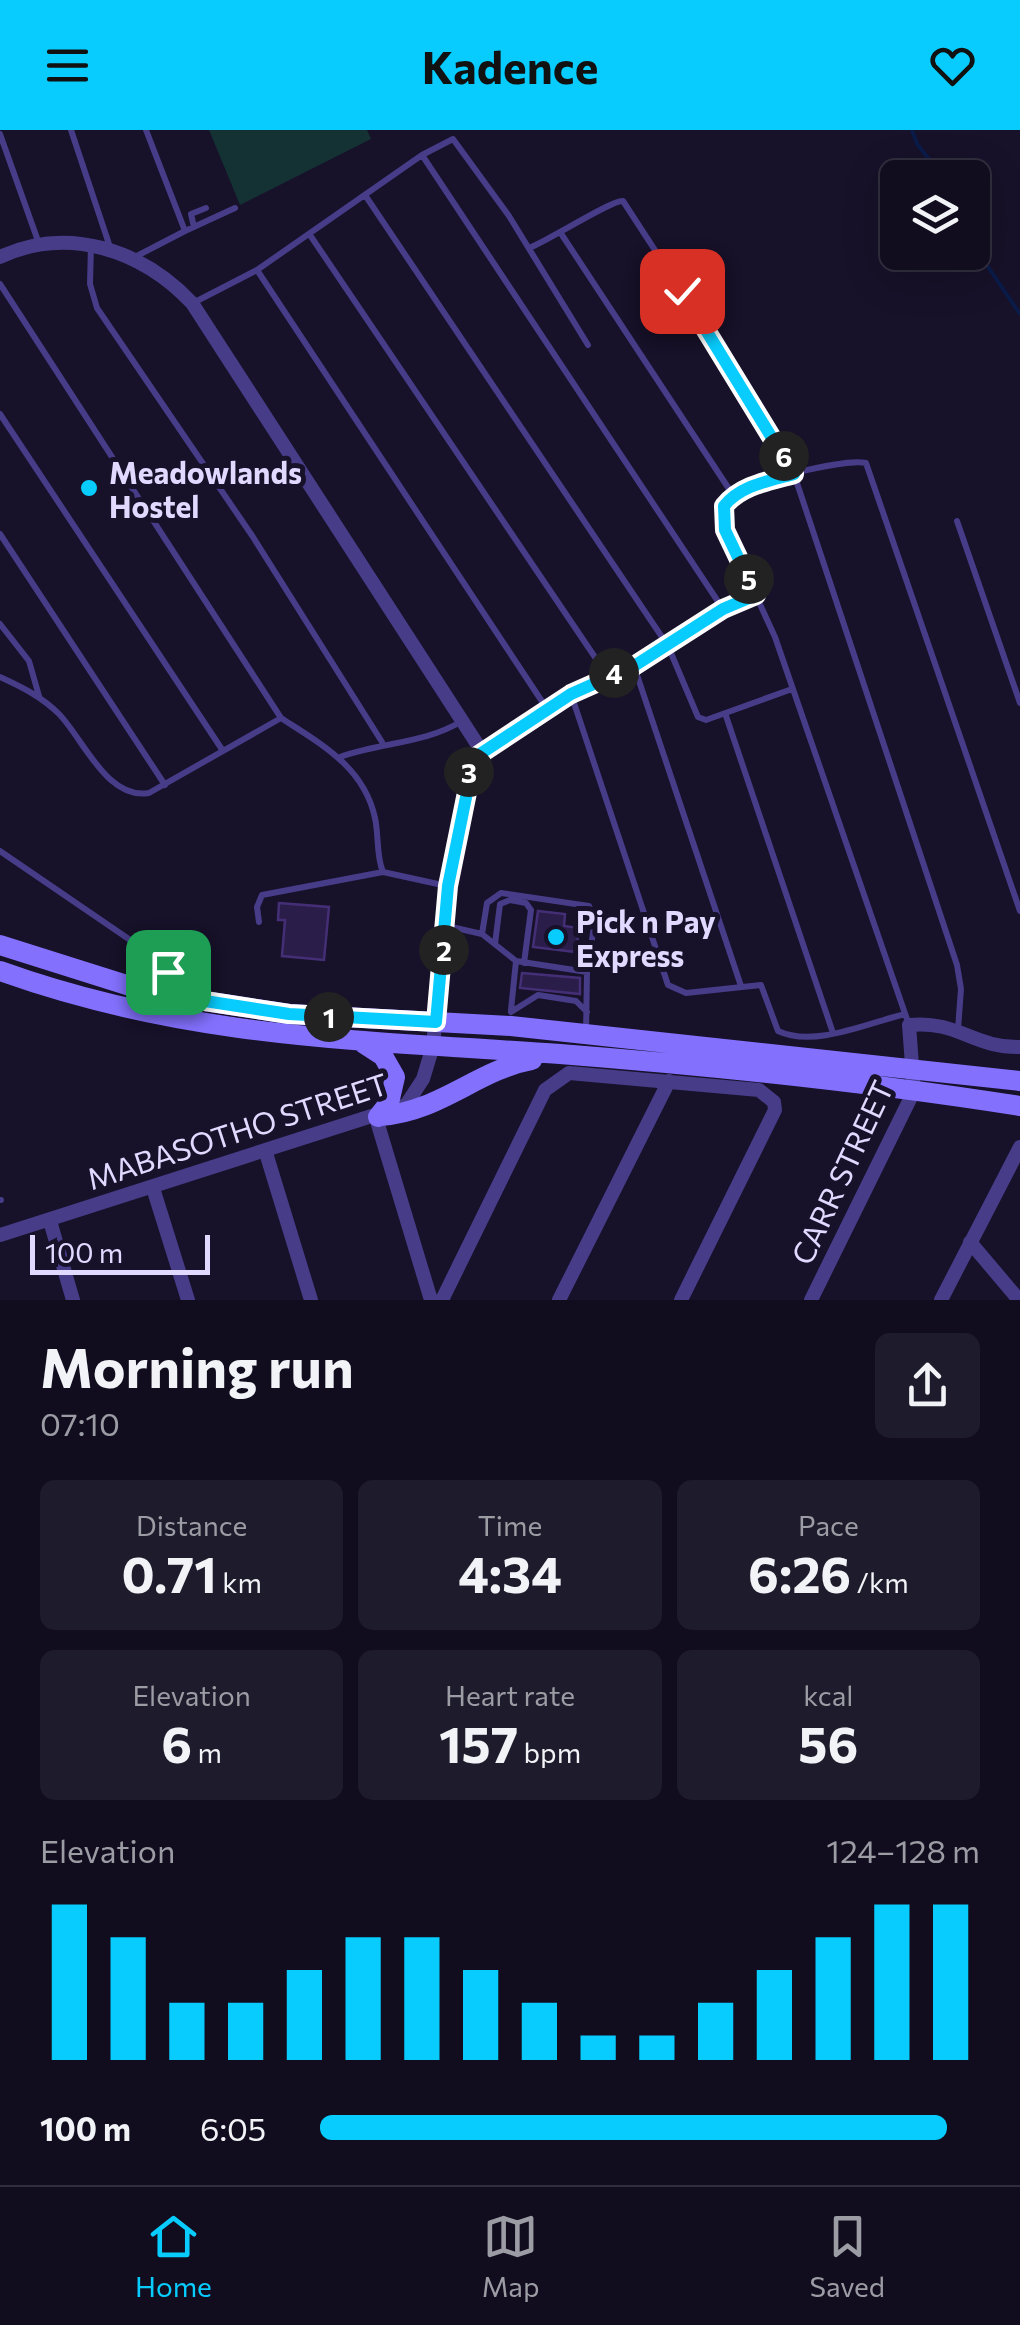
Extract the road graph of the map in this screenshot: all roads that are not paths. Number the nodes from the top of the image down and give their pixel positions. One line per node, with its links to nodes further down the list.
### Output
1 (70, 130): 15 (lane)
2 (146, 130): 9 (lane)
3 (0, 134): 12 (lane)
4 (422, 155): 5 (lane); 14 (lane); 28 (lane)
5 (365, 195): 10 (lane); 30 (lane)
6 (206, 208): 8 (lane)
7 (235, 208): 8 (lane)
8 (194, 227): 9 (lane)
9 (185, 231): 17 (lane)
10 (310, 235): 18 (lane); 32 (lane)
11 (562, 235): 14 (lane); 23 (lane); 24 (lane)
12 (38, 241): 13 (street); 16 (street)
13 (91, 245): 15 (street); 42 (lane)
14 (529, 248): 21 (lane)
15 (111, 251): 17 (street)
16 (0, 257)
17 (133, 258): 20 (street)
18 (256, 270): 20 (lane); 38 (lane)
19 (0, 284): 40 (lane)
20 (192, 303): 41 (street)
21 (588, 345)
22 (0, 414): 44 (lane)
23 (794, 474): 24 (lane); 50 (lane); 65 (lane)
24 (733, 495): 27 (lane)
25 (957, 521): 37 (lane)
26 (0, 534): 46 (lane)
27 (756, 595): 28 (lane); 34 (lane)
28 (723, 609): 30 (lane)
29 (0, 624): 36 (lane)
30 (668, 646): 31 (lane); 39 (lane)
31 (634, 666): 32 (lane); 59 (lane)
32 (607, 675): 35 (lane)
33 (0, 677): 36 (lane)
34 (792, 689): 39 (lane); 63 (lane)
35 (571, 694): 38 (lane); 59 (lane)
36 (39, 696): 46 (lane)
37 (1020, 703)
38 (547, 709): 43 (lane)
39 (726, 713): 66 (lane)
40 (281, 718): 44 (lane); 45 (lane)
41 (464, 720): 42 (lane); 43 (street)
42 (382, 742): 45 (lane)
43 (481, 750): 49 (street, MABASOTHO STREET)
44 (223, 751): 46 (lane)
45 (340, 757): 48 (lane)
46 (165, 785)
47 (0, 851): 60 (lane)
48 (383, 872): 49 (lane); 51 (lane)
49 (448, 886): 52 (street, MABASOTHO STREET)
50 (1020, 910)
51 (260, 922)
52 (447, 926): 53 (lane); 64 (street, MABASOTHO STREET)
53 (482, 934): 55 (lane); 58 (lane)
54 (0, 945): 60 (main road)
55 (495, 945): 56 (lane); 56 (lane)
56 (520, 962): 58 (lane); 62 (lane)
57 (0, 971): 68 (main road)
58 (587, 972): 61 (lane)
59 (740, 986): 66 (lane)
60 (179, 997): 64 (main road)
61 (588, 1012): 62 (lane); 67 (lane)
62 (511, 1019): 64 (main road); 67 (main road)
63 (907, 1020): 65 (street); 66 (lane); 72 (street, CARR STREET)
64 (436, 1022): 69 (street, MABASOTHO STREET)
65 (958, 1029): 70 (street)
66 (833, 1032)
67 (586, 1034): 72 (main road)
68 (362, 1042): 69 (main road); 77 (main road)
69 (433, 1046): 71 (main road); 77 (street, MABASOTHO STREET)
70 (1020, 1047)
71 (564, 1055): 75 (main road); 77 (main road)
72 (915, 1066): 74 (main road); 75 (street, CARR STREET)
73 (669, 1081): 88 (street); 89 (street); 90 (street)
74 (1020, 1081)
75 (914, 1091): 76 (main road); 91 (street, CARR STREET)
76 (1020, 1106)
77 (378, 1117): 79 (street, MABASOTHO STREET); 87 (street)
78 (1020, 1147): 83 (street)
79 (266, 1153): 80 (street, MABASOTHO STREET); 86 (street)
80 (153, 1188): 81 (street, MABASOTHO STREET); 85 (street)
81 (50, 1220): 82 (street, MABASOTHO STREET); 84 (street)
82 (0, 1236)
83 (970, 1242): 92 (street); 93 (street)
84 (73, 1300)
85 (188, 1300)
86 (310, 1300)
87 (431, 1300)
88 (442, 1300)
89 (559, 1300)
90 (681, 1300)
91 (811, 1300)
92 (941, 1300)
93 (1019, 1300)

